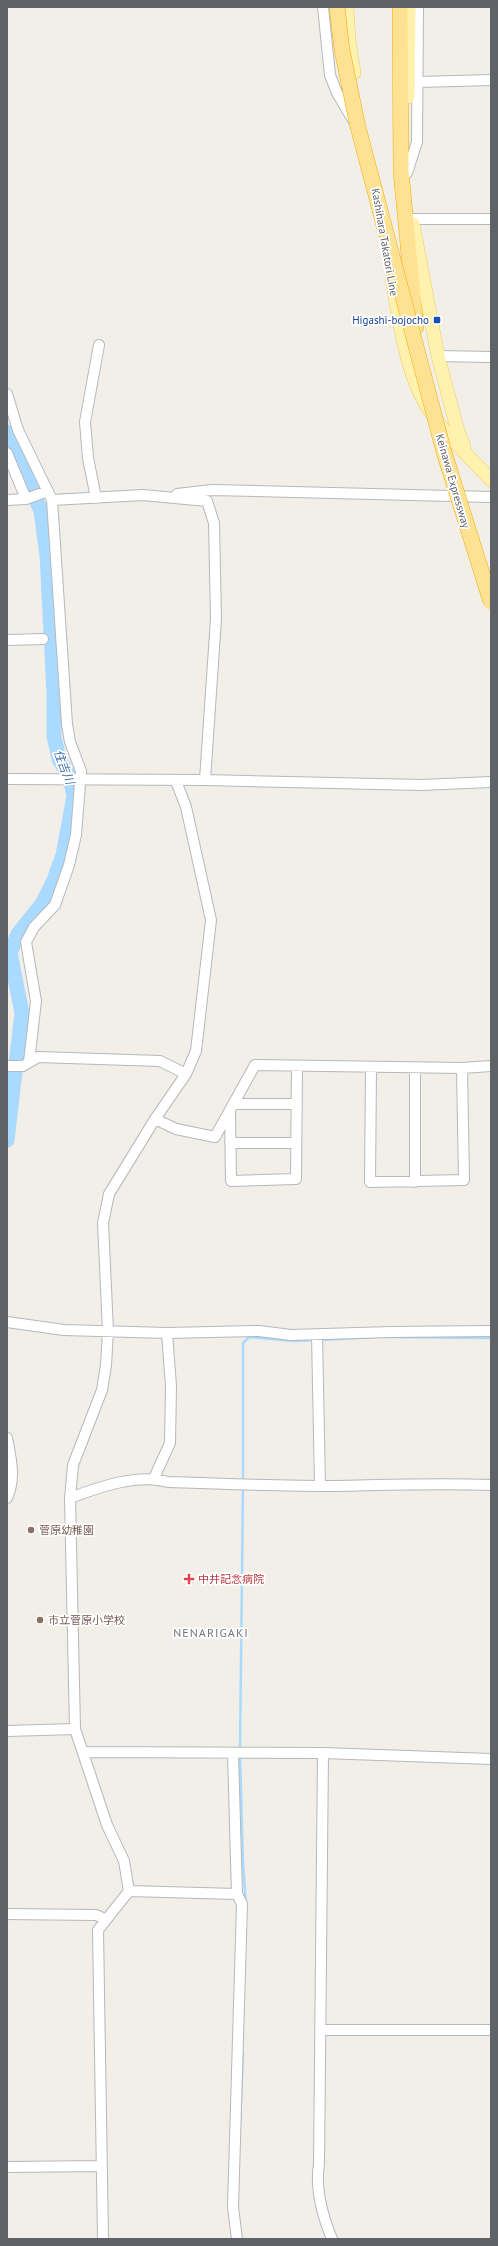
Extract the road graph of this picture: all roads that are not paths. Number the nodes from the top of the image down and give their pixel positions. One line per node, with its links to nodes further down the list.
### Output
1 (323, 7): 10 (street)
2 (396, 7): 7 (highway)
3 (400, 7): 7 (highway)
4 (409, 7): 11 (main road, Kashihara Takatori Line)
5 (418, 7): 9 (street)
6 (341, 11): 10 (main road, Kashihara Takatori Line); 17 (highway, bridge)
7 (401, 68): 17 (highway, bridge)
8 (491, 80): 9 (street)
9 (418, 82): 11 (street)
10 (368, 144): 20 (main road, Kashihara Takatori Line)
11 (407, 173): 12 (main road, Kashihara Takatori Line)
12 (412, 219): 13 (street); 15 (main road, Kashihara Takatori Line)
13 (491, 219)
14 (99, 345): 24 (street)
15 (438, 356): 16 (street); 20 (main road, Kashihara Takatori Line)
16 (491, 357)
17 (420, 358): 28 (highway, Keinawa Expressway, bridge)
18 (7, 394): 22 (street)
19 (7, 454): 26 (street)
20 (471, 459): 21 (main road, Kashihara Takatori Line)
21 (491, 480)
22 (50, 495): 24 (street); 26 (street); 32 (street)
23 (157, 496): 24 (street); 25 (street); 33 (street)
24 (96, 498)
25 (491, 498)
26 (26, 499): 27 (street)
27 (7, 500)
28 (491, 602)
29 (42, 639): 30 (street)
30 (7, 640)
31 (7, 779): 32 (street)
32 (81, 780): 34 (street); 36 (street)
33 (205, 780): 34 (street); 35 (street)
34 (176, 781): 43 (street)
35 (491, 782)
36 (29, 1062): 37 (street); 43 (street)
37 (7, 1066)
38 (491, 1066): 42 (street)
39 (297, 1067): 40 (street); 44 (street); 45 (street)
40 (371, 1068): 41 (street); 49 (street)
41 (416, 1068): 42 (street); 49 (street)
42 (462, 1068): 49 (street)
43 (186, 1074): 46 (street)
44 (296, 1104): 45 (street); 48 (street)
45 (232, 1107): 46 (street); 47 (street)
46 (154, 1119): 51 (street)
47 (230, 1143): 48 (street); 48 (street)
48 (296, 1143)
49 (415, 1182)
50 (7, 1322): 51 (street)
51 (108, 1331): 53 (street); 60 (street)
52 (491, 1331): 54 (street)
53 (167, 1333): 54 (street); 56 (street)
54 (317, 1339): 58 (street)
55 (7, 1438): 59 (street)
56 (154, 1478): 58 (street); 60 (street)
57 (491, 1485): 58 (street)
58 (320, 1486)
59 (7, 1498)
60 (70, 1498): 61 (street)
61 (74, 1730): 62 (street); 63 (street)
62 (7, 1731)
63 (83, 1752): 65 (street); 67 (street)
64 (323, 1753): 65 (street); 66 (street); 71 (street)
65 (237, 1754): 68 (street)
66 (491, 1759)
67 (129, 1891): 68 (street); 70 (street)
68 (237, 1894): 76 (street)
69 (7, 1914): 70 (street)
70 (105, 1919): 73 (street)
71 (321, 2030): 72 (street); 77 (street)
72 (491, 2030)
73 (102, 2166): 74 (street); 75 (street)
74 (7, 2167)
75 (103, 2239)
76 (237, 2239)
77 (332, 2239)

